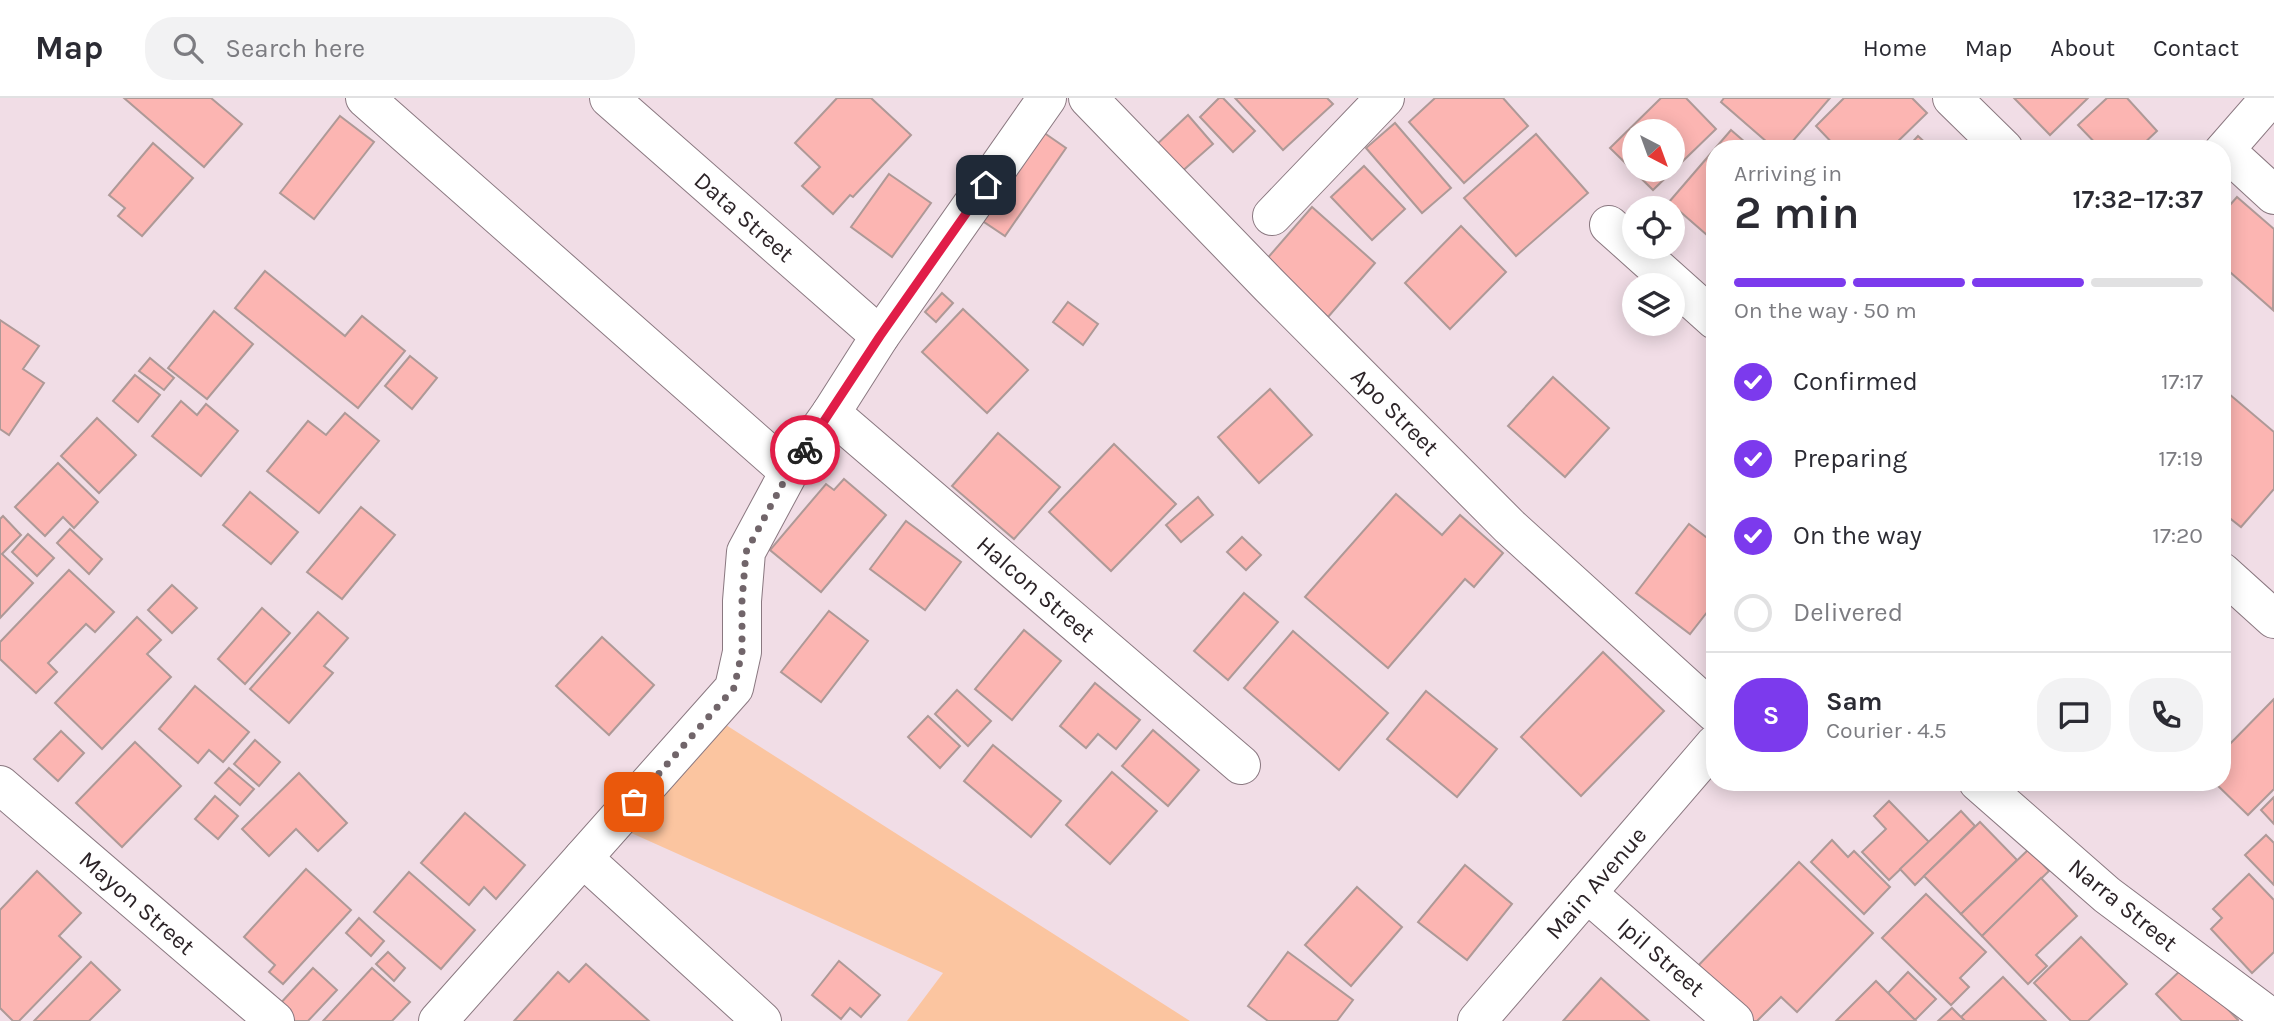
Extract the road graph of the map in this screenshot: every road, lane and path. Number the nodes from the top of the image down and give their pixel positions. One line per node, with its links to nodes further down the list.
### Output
1 (365, 98): 17 (street)
2 (609, 98): 15 (street, Data Street)
3 (1047, 98): 15 (street)
4 (1088, 98): 20 (street, Apo Street)
5 (1385, 98): 12 (street)
6 (1952, 98): 8 (street)
7 (2270, 98): 9 (street)
8 (1995, 140)
9 (2231, 143)
10 (2231, 157): 11 (street)
11 (2274, 195)
12 (1272, 216)
13 (1609, 225): 14 (street)
14 (1706, 312)
15 (880, 336): 16 (street)
16 (831, 413): 17 (street); 22 (street, Halcon Street)
17 (789, 472): 25 (street)
18 (2231, 580): 19 (street)
19 (2274, 619)
20 (1706, 705)
21 (1706, 754): 26 (street, Main Avenue)
22 (1241, 765)
23 (0, 785): 28 (street, Mayon Street)
24 (1988, 791): 27 (street, Narra Street)
25 (583, 858): 29 (street); 30 (street)
26 (1587, 893): 31 (street, Main Avenue); 32 (street, Ipil Street)
27 (2274, 1020)
28 (275, 1021)
29 (438, 1021)
30 (762, 1021)
31 (1477, 1021)
32 (1734, 1021)

